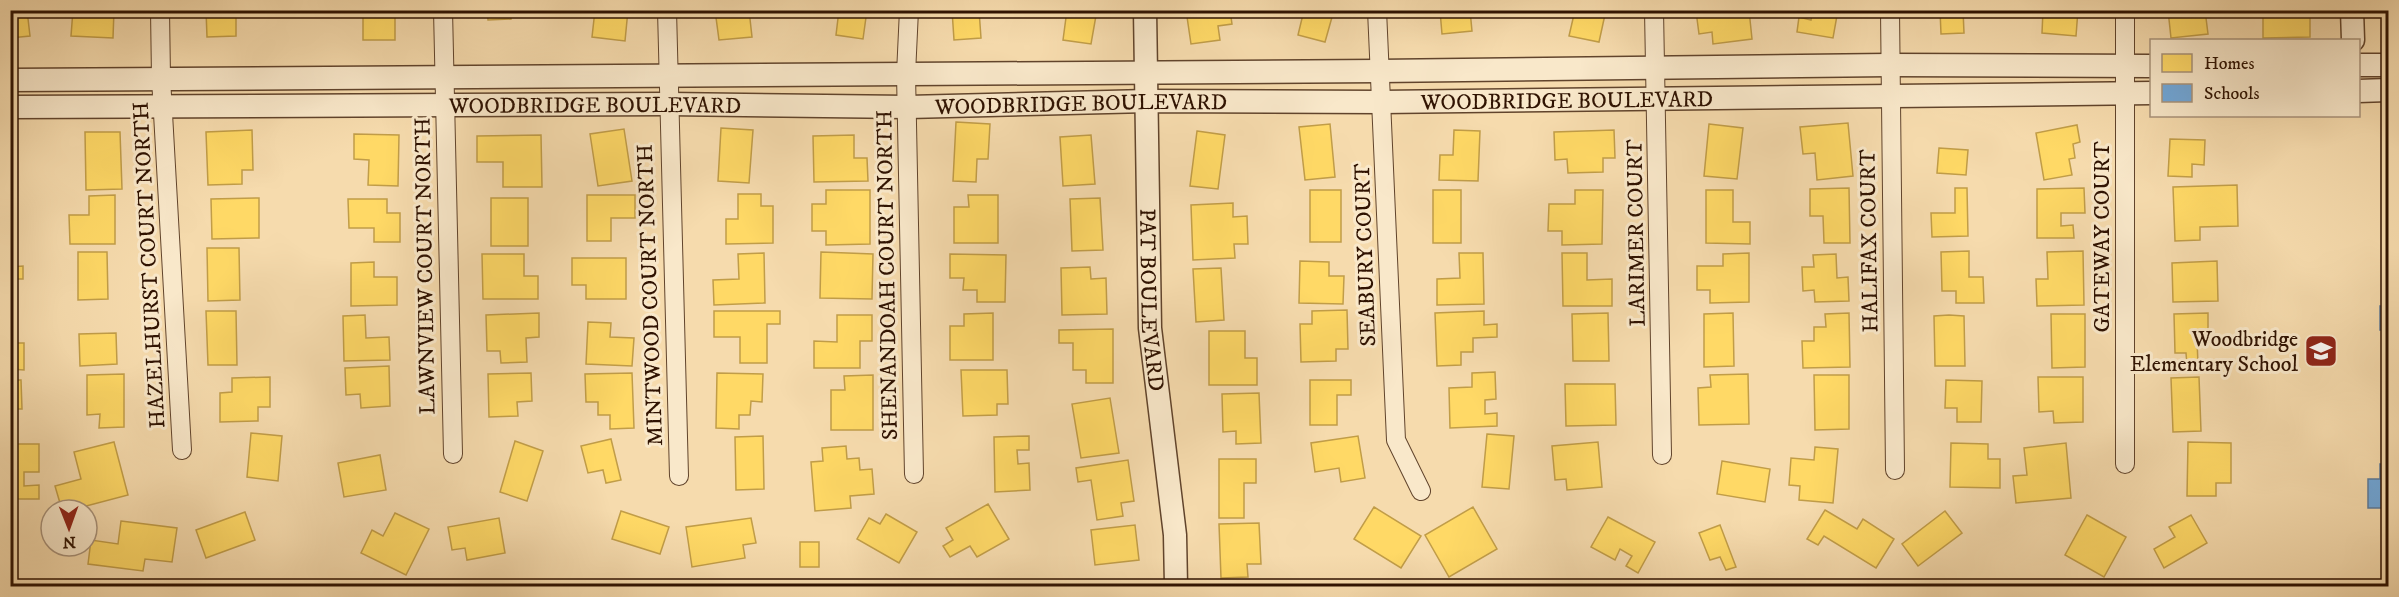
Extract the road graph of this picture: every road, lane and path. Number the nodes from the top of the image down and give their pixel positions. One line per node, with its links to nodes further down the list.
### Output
1 (160, 10): 23 (street, HAZELHURST COURT NORTH)
2 (443, 10): 22 (street, LAWNVIEW COURT NORTH)
3 (667, 10): 21 (street, MINTWOOD COURT NORTH)
4 (909, 10): 20 (street, SHENANDOAH COURT NORTH)
5 (1144, 10): 18 (street, PAT BOULEVARD)
6 (1377, 10): 19 (street, SEABURY COURT)
7 (1654, 10): 17 (street, LARIMER COURT)
8 (1890, 10): 12 (street, HALIFAX COURT)
9 (2125, 10): 15 (street, GATEWAY COURT)
10 (2352, 10): 11 (street)
11 (2352, 39)
12 (1889, 65): 15 (street, WOODBRIDGE BOULEVARD); 17 (street, WOODBRIDGE BOULEVARD); 29 (street, HALIFAX COURT)
13 (2360, 65): 14 (street)
14 (2388, 65)
15 (2124, 66): 16 (street, WOODBRIDGE BOULEVARD); 27 (street, GATEWAY COURT)
16 (2150, 66)
17 (1655, 68): 19 (street, WOODBRIDGE BOULEVARD); 30 (street, LARIMER COURT)
18 (1145, 71): 19 (street, WOODBRIDGE BOULEVARD); 20 (street, WOODBRIDGE BOULEVARD); 31 (street, PAT BOULEVARD)
19 (1379, 71): 32 (street, SEABURY COURT)
20 (906, 74): 21 (street, WOODBRIDGE BOULEVARD); 37 (street, SHENANDOAH COURT NORTH)
21 (667, 75): 22 (street, WOODBRIDGE BOULEVARD); 33 (street, MINTWOOD COURT NORTH)
22 (444, 76): 23 (street, WOODBRIDGE BOULEVARD); 35 (street, LAWNVIEW COURT NORTH)
23 (161, 78): 24 (street, WOODBRIDGE BOULEVARD); 34 (street, HAZELHURST COURT NORTH)
24 (10, 80)
25 (2388, 90): 26 (street)
26 (2360, 91)
27 (2124, 93): 28 (street, WOODBRIDGE BOULEVARD); 29 (street, WOODBRIDGE BOULEVARD); 41 (street, GATEWAY COURT)
28 (2150, 93)
29 (1889, 96): 30 (street, WOODBRIDGE BOULEVARD); 42 (street, HALIFAX COURT)
30 (1657, 99): 32 (street, WOODBRIDGE BOULEVARD); 40 (street, LARIMER COURT)
31 (1148, 101): 32 (street, WOODBRIDGE BOULEVARD); 37 (street, WOODBRIDGE BOULEVARD); 46 (street, PAT BOULEVARD)
32 (1381, 102): 45 (street, SEABURY COURT)
33 (668, 104): 35 (street, WOODBRIDGE BOULEVARD); 37 (street, WOODBRIDGE BOULEVARD); 44 (street, MINTWOOD COURT NORTH)
34 (163, 106): 35 (street, WOODBRIDGE BOULEVARD); 36 (street, WOODBRIDGE BOULEVARD); 38 (street, HAZELHURST COURT NORTH)
35 (444, 106): 39 (street, LAWNVIEW COURT NORTH)
36 (10, 107)
37 (908, 107): 43 (street, SHENANDOAH COURT NORTH)
38 (182, 450)
39 (453, 454)
40 (1662, 455)
41 (2125, 464)
42 (1895, 470)
43 (914, 474)
44 (679, 476)
45 (1421, 491)
46 (1176, 586)

